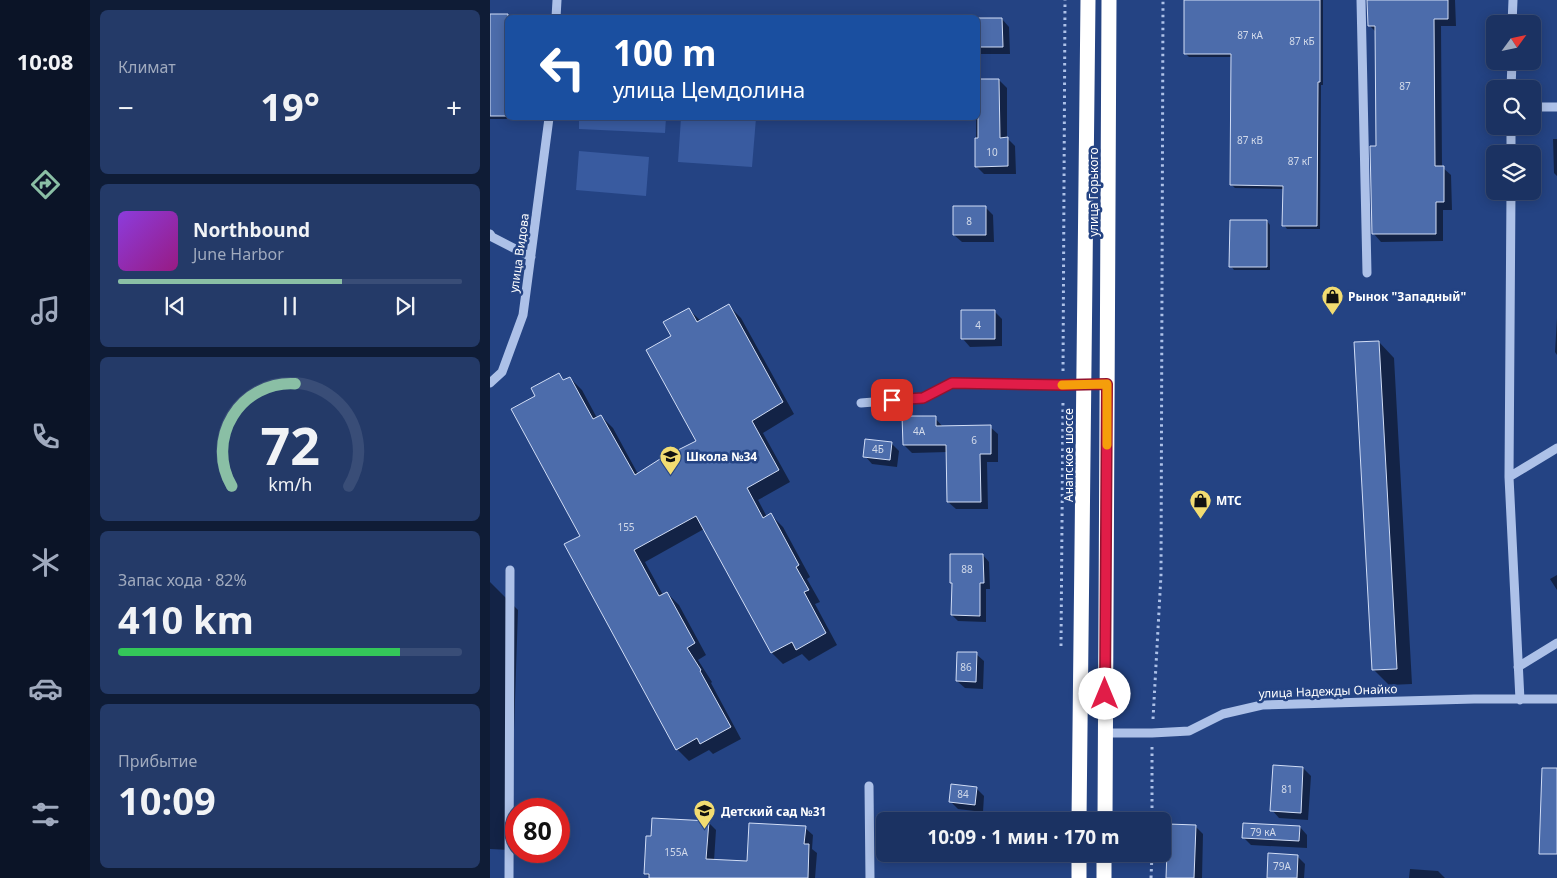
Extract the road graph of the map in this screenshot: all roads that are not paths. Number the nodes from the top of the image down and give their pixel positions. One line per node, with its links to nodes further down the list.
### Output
1 (557, 0): 6 (street)
2 (1088, 0): 17 (highway, Анапское шоссе)
3 (1109, 0): 16 (highway, улица Горького)
4 (1361, 0): 14 (street)
5 (1513, 0): 7 (street)
6 (556, 15)
7 (1512, 15)
8 (1557, 106): 9 (street)
9 (1541, 107)
10 (549, 120): 13 (street, улица Видова)
11 (1511, 200): 20 (street)
12 (490, 234): 13 (street)
13 (531, 257): 15 (street, улица Видова)
14 (1367, 273)
15 (490, 383)
16 (1107, 384): 17 (street); 26 (highway)
17 (1083, 385): 18 (street); 28 (highway, Анапское шоссе)
18 (860, 403)
19 (1557, 448): 20 (street)
20 (1509, 477): 23 (street)
21 (510, 570): 32 (street)
22 (1557, 642): 23 (street)
23 (1518, 667): 25 (street)
24 (1557, 699): 25 (street, улица Надежды Онайко)
25 (1520, 700): 26 (street, улица Надежды Онайко)
26 (1105, 733): 29 (highway)
27 (869, 786): 33 (street)
28 (1079, 812)
29 (1105, 812)
30 (1079, 862): 34 (highway)
31 (1104, 862): 35 (highway)
32 (510, 878)
33 (870, 878)
34 (1079, 878)
35 (1104, 878)

